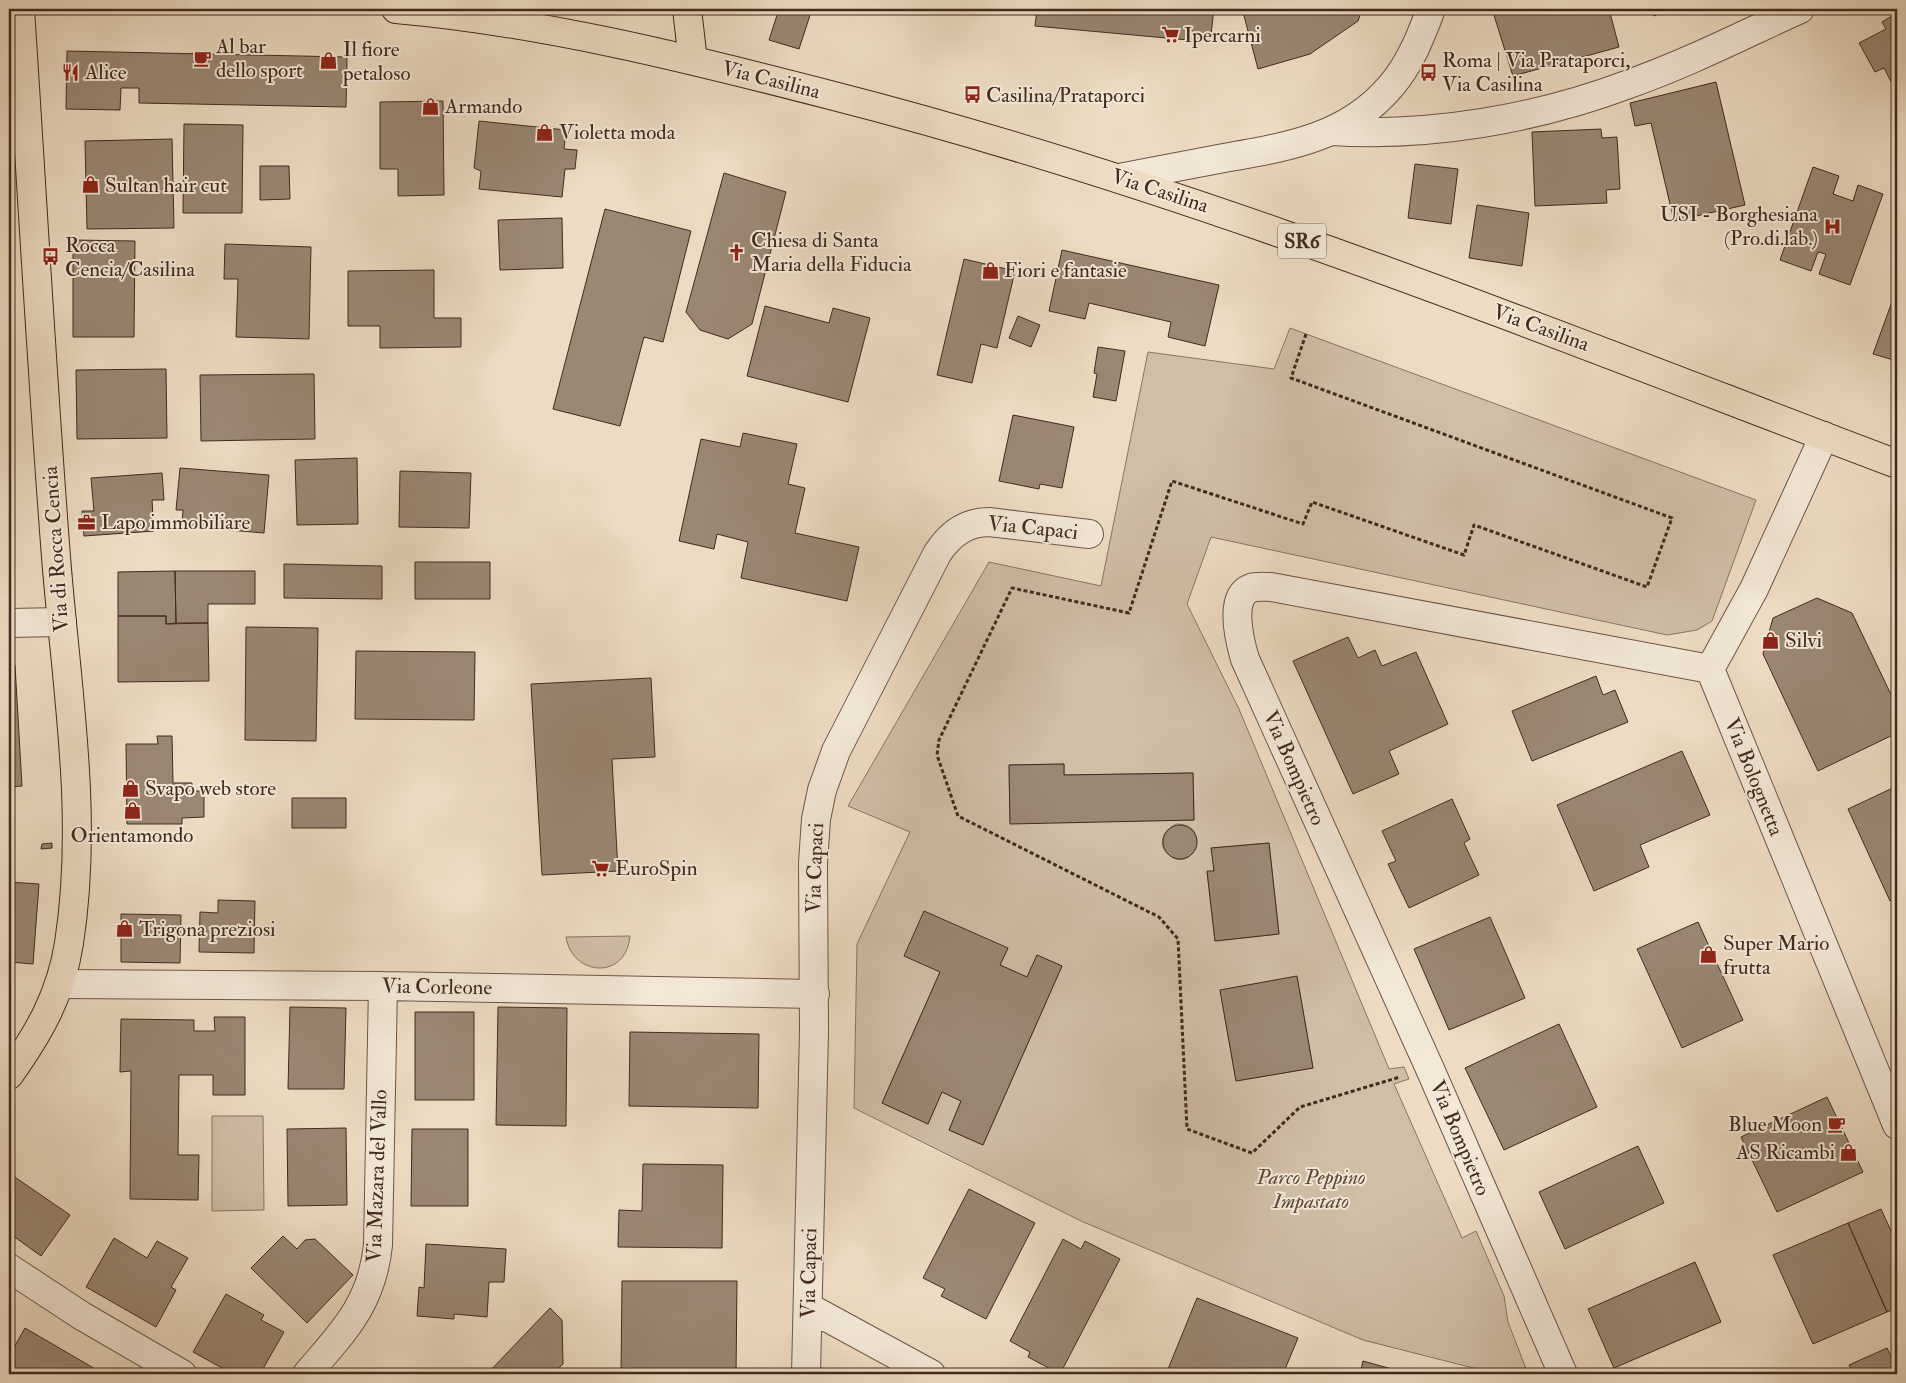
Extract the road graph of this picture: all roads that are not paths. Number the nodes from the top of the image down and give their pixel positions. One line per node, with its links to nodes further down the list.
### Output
1 (20, 9): 12 (main road, Via di Rocca Cencia)
2 (396, 9): 6 (main road, Via Casilina / SR6)
3 (687, 9): 6 (main road)
4 (1431, 9): 7 (street)
5 (1800, 9): 7 (street)
6 (693, 61): 8 (main road, Via Casilina / SR6)
7 (1331, 131): 8 (street)
8 (1119, 178): 9 (main road, Via Casilina / SR6)
9 (1824, 436): 10 (main road, Via Casilina / SR6); 14 (street)
10 (1897, 464)
11 (1089, 534): 17 (street, Via Capaci)
12 (62, 622): 13 (street); 15 (main road, Via di Rocca Cencia)
13 (9, 623)
14 (1710, 669): 19 (street, Via Bolognetta); 26 (street, Via Bompietro)
15 (59, 984): 16 (street, Via Corleone); 18 (main road, Via di Rocca Cencia)
16 (383, 986): 17 (street, Via Corleone); 23 (street, Via Mazara del Vallo)
17 (815, 994): 21 (street, Via Capaci)
18 (9, 1075)
19 (1897, 1124)
20 (9, 1268): 22 (street)
21 (808, 1308): 24 (street, Via Capaci); 25 (street)
22 (182, 1374)
23 (307, 1374)
24 (806, 1374)
25 (931, 1374)
26 (1563, 1374)

